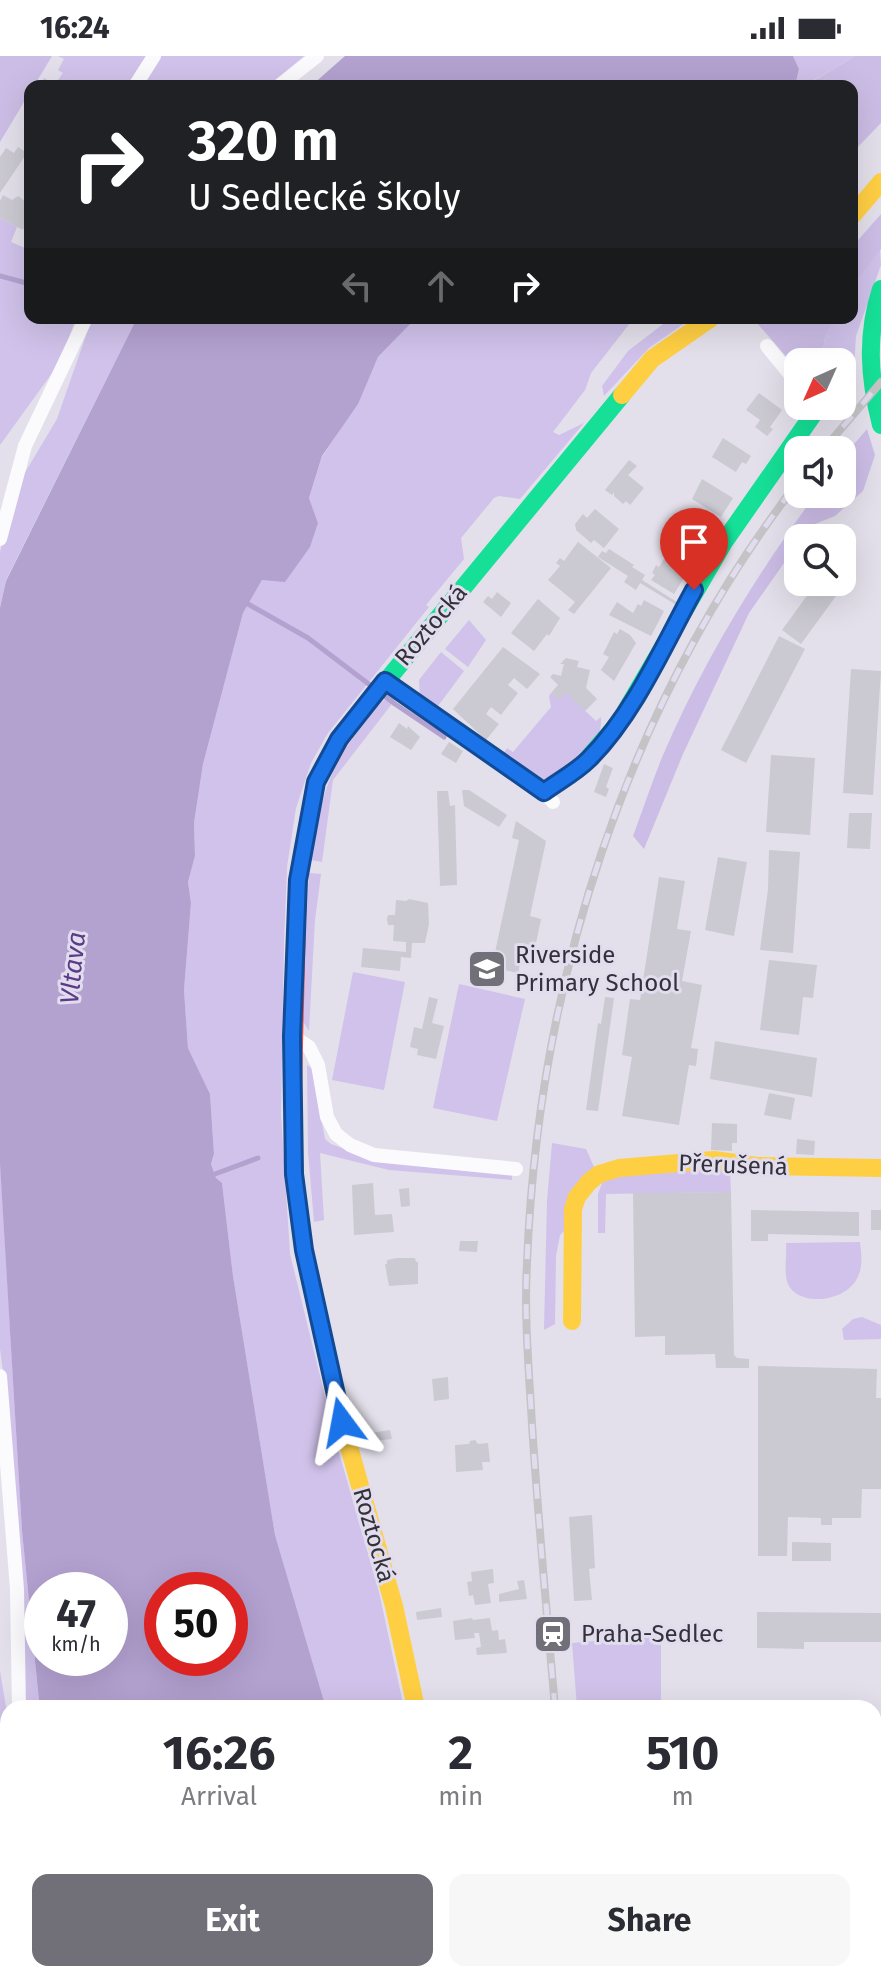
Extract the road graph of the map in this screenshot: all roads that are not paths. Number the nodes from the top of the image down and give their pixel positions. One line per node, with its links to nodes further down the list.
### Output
1 (154, 56): 3 (street)
2 (317, 56): 4 (street)
3 (139, 80)
4 (287, 80)
5 (881, 182): 6 (main road)
6 (858, 209)
7 (881, 289): 10 (main road)
8 (83, 324): 15 (street)
9 (702, 324): 16 (main road, Roztocká)
10 (876, 324): 14 (main road)
11 (767, 346): 12 (street)
12 (784, 367)
13 (808, 420): 17 (main road)
14 (881, 425)
15 (0, 539)
16 (385, 681): 17 (street); 18 (main road, Roztocká)
17 (548, 797)
18 (292, 1036): 20 (street); 24 (main road, Roztocká)
19 (881, 1168): 21 (main road, Přerušená)
20 (516, 1169)
21 (572, 1321)
22 (0, 1376): 23 (street)
23 (19, 1700)
24 (414, 1700)

